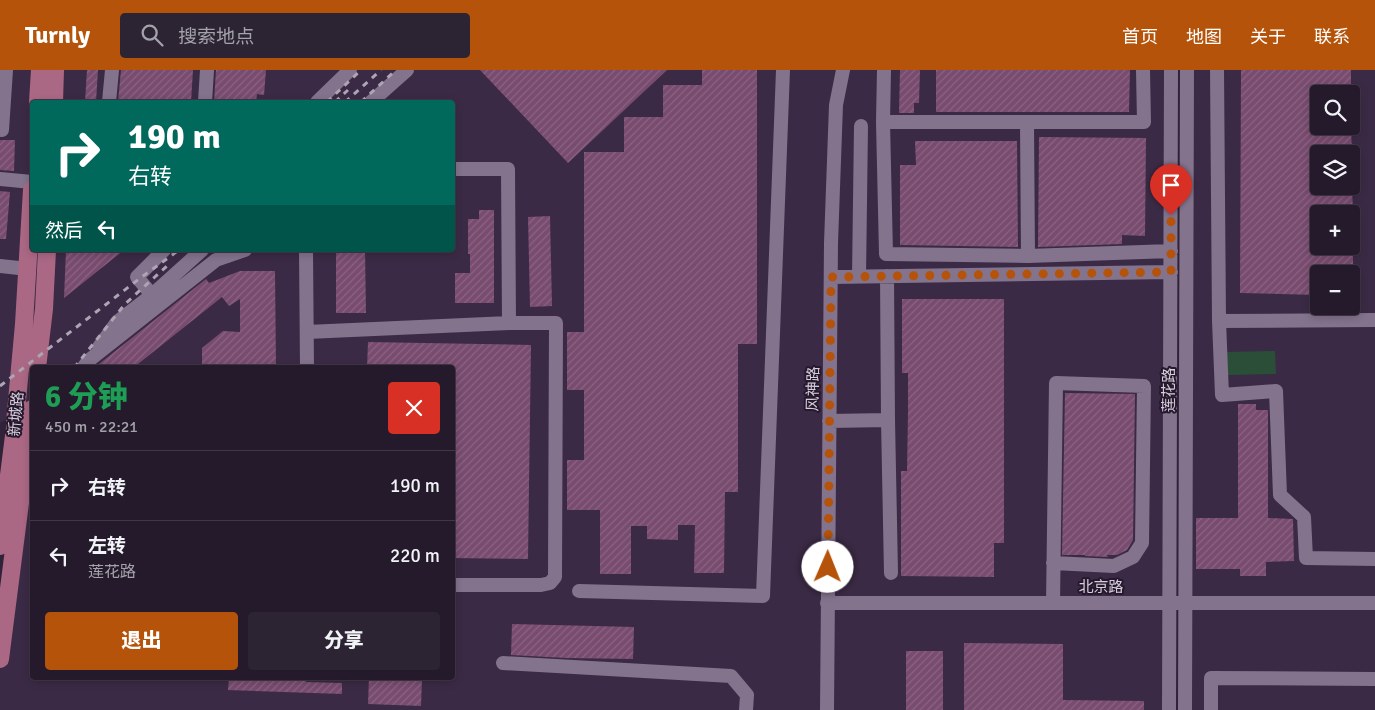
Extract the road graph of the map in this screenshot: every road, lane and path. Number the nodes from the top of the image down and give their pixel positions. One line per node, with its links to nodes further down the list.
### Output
1 (6, 70): 24 (street)
2 (40, 70): 15 (main road)
3 (55, 70): 16 (main road)
4 (112, 70): 17 (street)
5 (207, 70): 18 (street)
6 (350, 70): 19 (street)
7 (406, 70): 20 (street)
8 (783, 70): 59 (street)
9 (843, 70): 40 (street, 风神路)
10 (884, 70): 21 (street)
11 (1143, 70): 22 (street)
12 (1171, 70): 29 (street, 莲花路)
13 (1188, 70): 63 (street, 莲花路)
14 (1217, 70): 44 (street)
15 (38, 100)
16 (54, 100)
17 (110, 100)
18 (205, 100)
19 (319, 100)
20 (373, 100)
21 (883, 122): 22 (street); 35 (street)
22 (1027, 123): 35 (street)
23 (861, 126): 41 (street)
24 (2, 130)
25 (455, 169): 45 (street)
26 (0, 179): 27 (street)
27 (30, 182)
28 (30, 230): 37 (main road, 新城路)
29 (1171, 251): 35 (street); 38 (street, 莲花路)
30 (47, 252): 48 (main road)
31 (162, 252): 42 (street)
32 (200, 252): 42 (street)
33 (239, 252): 47 (street)
34 (306, 252): 46 (street)
35 (1028, 256)
36 (0, 266): 37 (street)
37 (28, 269): 52 (main road, 新城路)
38 (1171, 272): 39 (street); 62 (street, 莲花路)
39 (886, 276): 41 (street); 50 (street)
40 (831, 277): 41 (street); 51 (street, 风神路)
41 (859, 277)
42 (152, 295): 47 (street)
43 (1375, 320): 44 (street)
44 (1219, 322): 55 (street)
45 (509, 323): 46 (street); 58 (street)
46 (307, 332): 49 (street)
47 (86, 364)
48 (37, 365)
49 (307, 365)
50 (888, 420): 51 (street); 57 (street)
51 (829, 421): 60 (street, 风神路)
52 (26, 426): 53 (main road, 新城路); 54 (main road, 新城路)
53 (30, 455): 65 (main road, 新城路)
54 (0, 546)
55 (1375, 559)
56 (1054, 563): 56 (street); 61 (street)
57 (891, 573)
58 (455, 585)
59 (579, 591)
60 (827, 603): 61 (street, 北京路); 69 (street, 风神路)
61 (1053, 603): 62 (street, 北京路)
62 (1169, 603): 63 (street, 北京路); 70 (street, 莲花路)
63 (1184, 603): 64 (street, 北京路); 71 (street, 莲花路)
64 (1375, 603)
65 (0, 659)
66 (503, 663): 68 (street)
67 (1375, 679): 72 (street)
68 (746, 710)
69 (827, 710)
70 (1169, 710)
71 (1185, 710)
72 (1211, 710)

